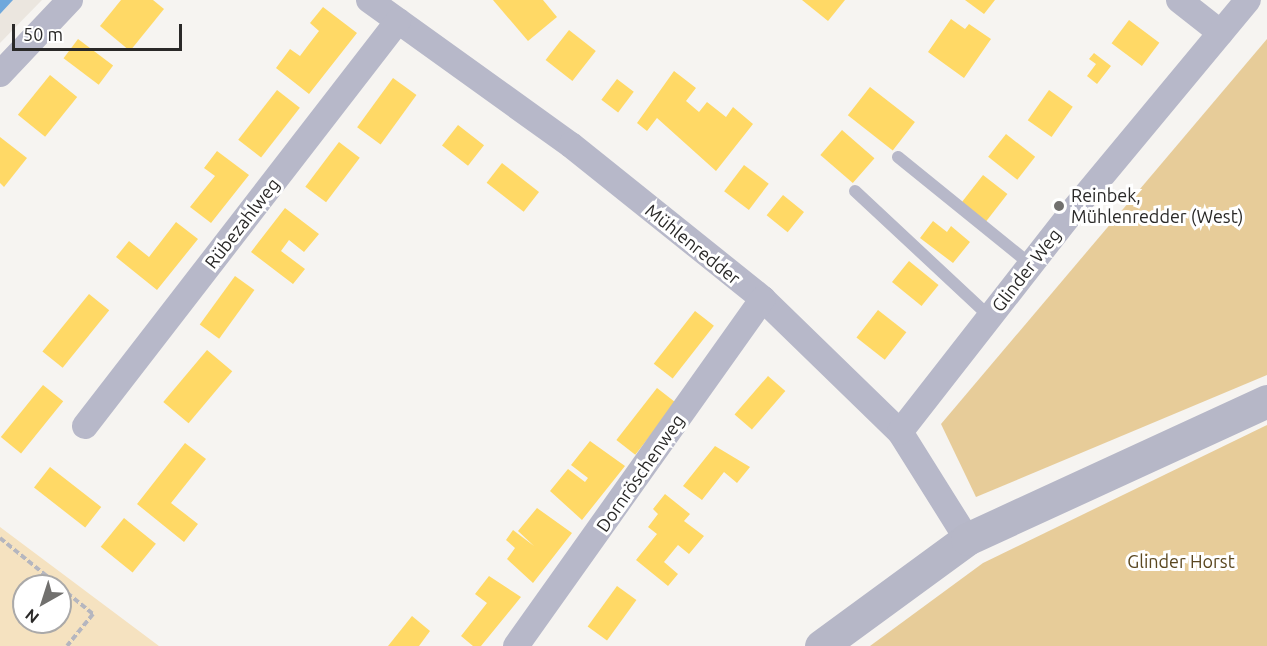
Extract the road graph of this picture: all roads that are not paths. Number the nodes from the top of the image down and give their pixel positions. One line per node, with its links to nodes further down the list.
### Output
1 (70, 0): 7 (street)
2 (369, 0): 5 (street, Mühlenredder)
3 (1179, 0): 6 (street)
4 (1248, 0): 6 (street, Glinder Weg)
5 (398, 21): 11 (street, Mühlenredder); 14 (street, Rübezahlweg)
6 (1221, 33): 10 (street, Glinder Weg)
7 (0, 74)
8 (898, 157): 10 (lane)
9 (855, 191): 12 (lane)
10 (1030, 264): 12 (street, Glinder Weg)
11 (762, 299): 15 (street, Mühlenredder); 17 (street, Dornröschenweg)
12 (989, 316): 15 (street, Glinder Weg)
13 (1267, 401): 16 (main road)
14 (85, 426)
15 (900, 432): 16 (street, Mühlenredder)
16 (967, 539): 18 (main road)
17 (516, 646)
18 (820, 646)

